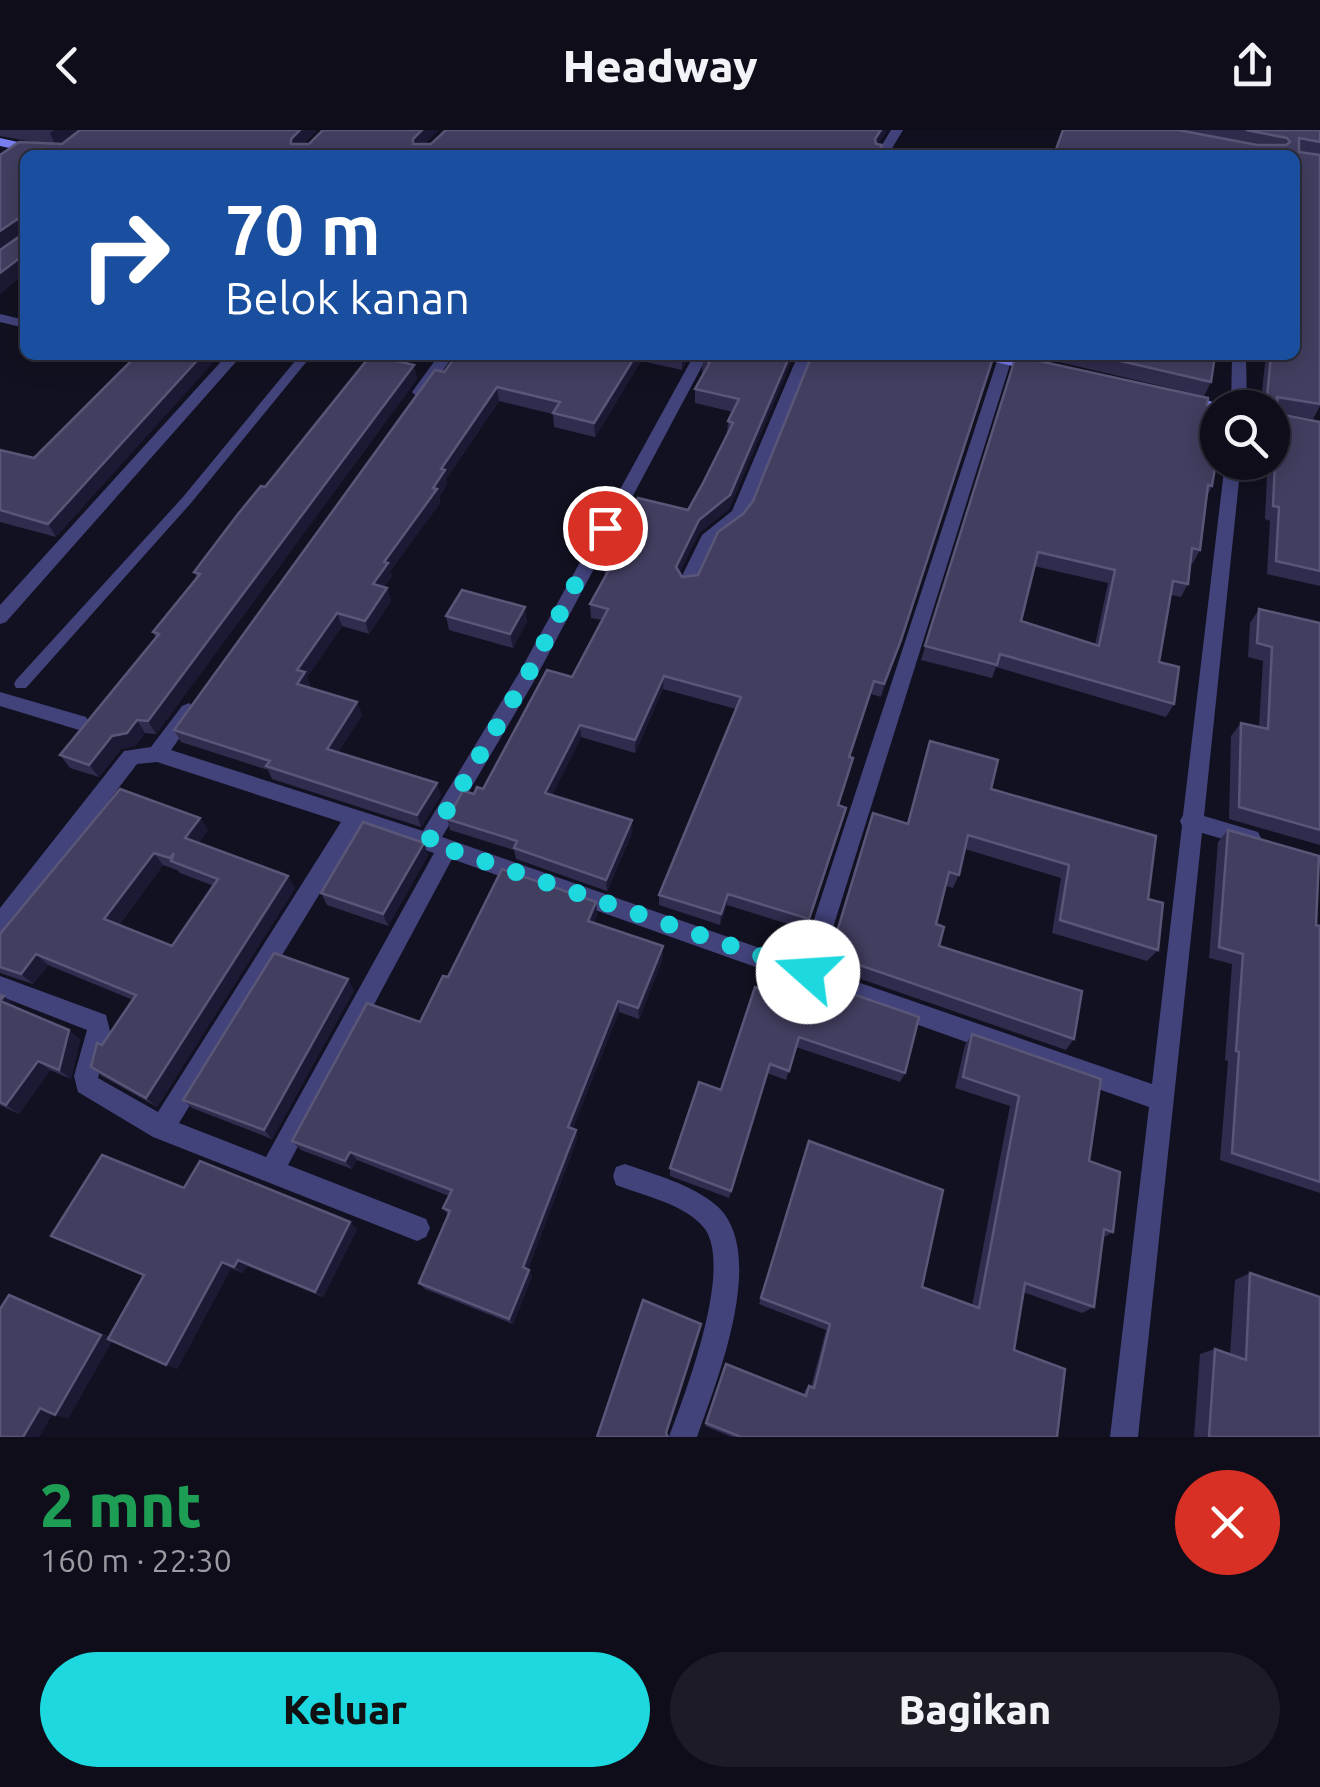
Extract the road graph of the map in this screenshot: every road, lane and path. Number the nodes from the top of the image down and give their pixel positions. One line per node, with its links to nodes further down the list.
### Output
1 (0, 142): 2 (street)
2 (24, 148): 3 (street); 4 (street)
3 (21, 150)
4 (43, 150)
5 (20, 151): 6 (street)
6 (12, 156)
7 (230, 360): 22 (street)
8 (302, 360): 23 (lane)
9 (443, 360): 18 (street)
10 (697, 360): 31 (street)
11 (803, 360): 21 (street)
12 (1005, 360): 33 (street)
13 (1017, 360): 15 (street)
14 (1239, 360): 16 (street)
15 (1059, 372)
16 (1239, 390)
17 (1166, 396): 19 (street)
18 (412, 403)
19 (1200, 404)
20 (1231, 480): 29 (street)
21 (688, 582)
22 (0, 617)
23 (22, 684)
24 (204, 690): 27 (street)
25 (0, 698): 26 (street)
26 (79, 722)
27 (158, 754): 28 (street); 32 (street)
28 (354, 820): 31 (street); 36 (street)
29 (1190, 821): 30 (street); 35 (street)
30 (1264, 842)
31 (437, 845): 33 (street); 37 (street)
32 (0, 925)
33 (808, 972): 35 (street)
34 (0, 986): 36 (street)
35 (1160, 1099): 41 (street)
36 (162, 1128): 37 (street)
37 (272, 1171): 39 (street)
38 (625, 1176): 40 (street)
39 (417, 1228)
40 (683, 1437)
41 (1124, 1437)

